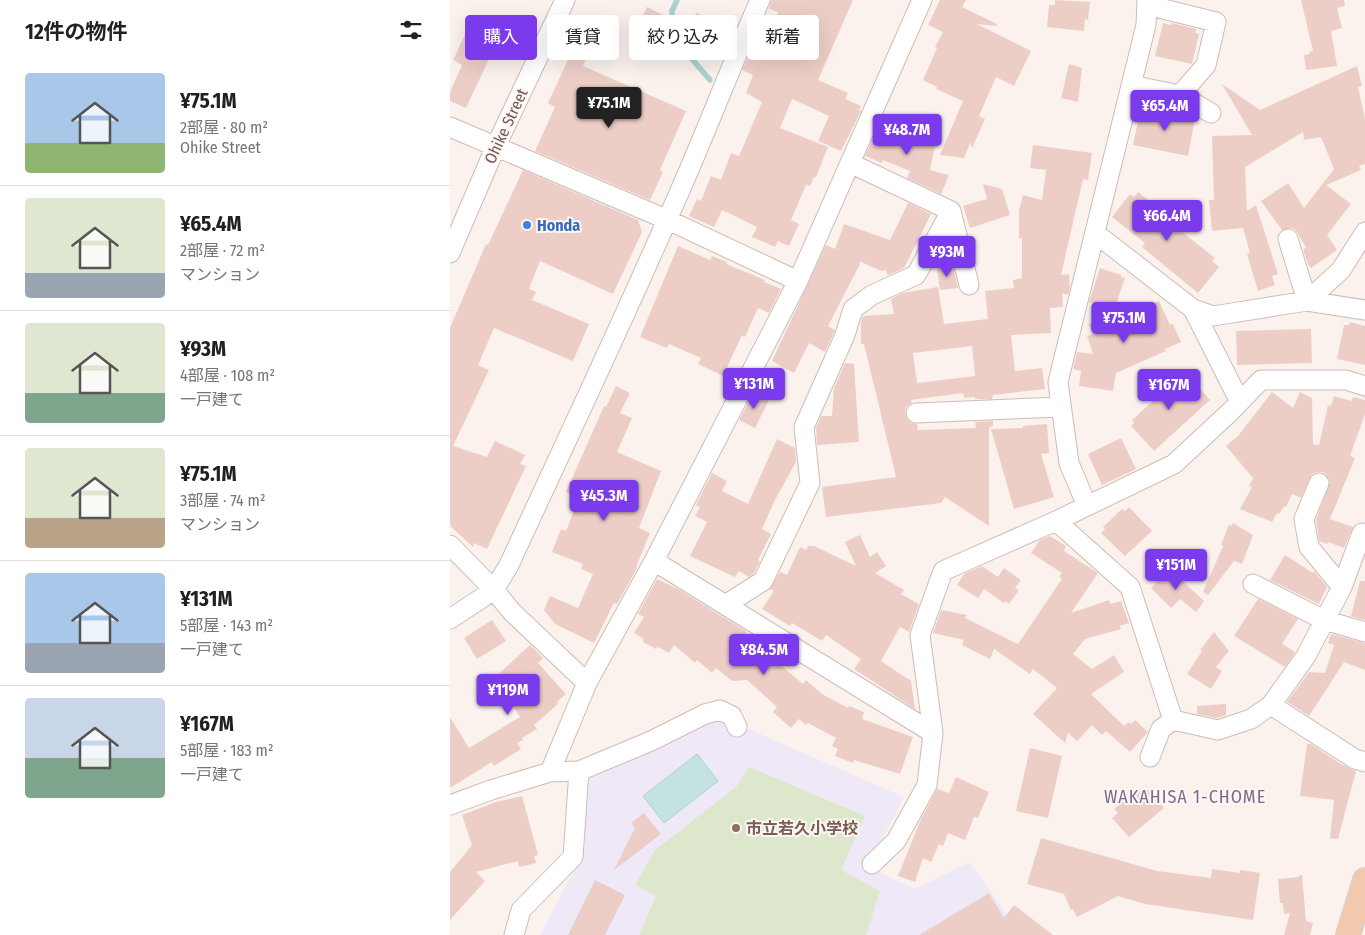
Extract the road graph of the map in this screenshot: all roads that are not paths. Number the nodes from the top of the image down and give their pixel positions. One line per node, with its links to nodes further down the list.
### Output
1 (565, 0): 9 (street, Ohike Street)
2 (760, 0): 12 (street)
3 (922, 0): 10 (street)
4 (1147, 3): 5 (street); 6 (street)
5 (1131, 85): 6 (street); 14 (street)
6 (1180, 95): 7 (street)
7 (1211, 113)
8 (450, 127): 9 (street)
9 (496, 146): 12 (street); 16 (street, Ohike Street)
10 (850, 163): 11 (street); 17 (street)
11 (951, 211): 18 (street); 35 (street)
12 (668, 220): 17 (street); 34 (street)
13 (1365, 232): 19 (street)
14 (1095, 233): 20 (street); 24 (street)
15 (1288, 239): 19 (street)
16 (450, 253)
17 (798, 281): 31 (street)
18 (969, 286)
19 (1307, 300): 20 (street); 21 (street)
20 (1193, 309): 23 (street)
21 (1365, 310)
22 (1365, 386): 23 (street)
23 (1240, 402): 27 (street)
24 (1061, 407): 25 (street); 27 (street)
25 (916, 413)
26 (1319, 483): 33 (street)
27 (1087, 506): 28 (street)
28 (1056, 521): 41 (street); 43 (street)
29 (1362, 533): 33 (street)
30 (450, 545): 34 (street)
31 (654, 561): 35 (street); 39 (street)
32 (1253, 584): 37 (street)
33 (1342, 587): 37 (street)
34 (494, 590): 36 (street); 39 (street)
35 (724, 605): 43 (street)
36 (450, 619)
37 (1324, 620): 38 (street); 40 (street)
38 (1365, 632)
39 (587, 683): 46 (street)
40 (1272, 705): 41 (street); 45 (street)
41 (1173, 720): 44 (street)
42 (737, 727): 47 (street)
43 (933, 733): 49 (street)
44 (1150, 757)
45 (1365, 762)
46 (550, 772): 47 (street); 48 (street)
47 (578, 772): 51 (street)
48 (450, 805)
49 (872, 864)
50 (1365, 880): 52 (main road)
51 (514, 935)
52 (1348, 935)

